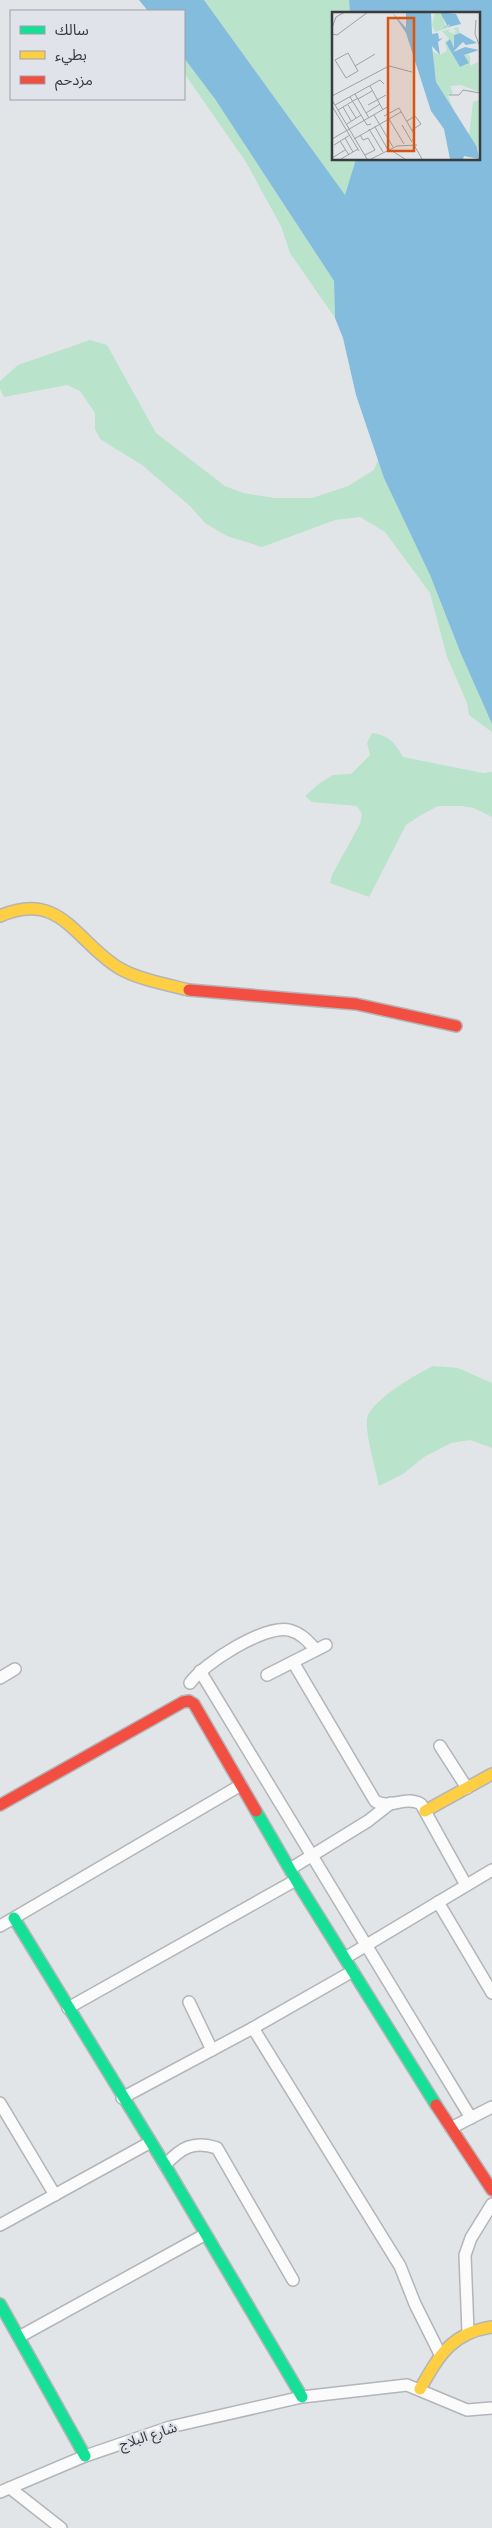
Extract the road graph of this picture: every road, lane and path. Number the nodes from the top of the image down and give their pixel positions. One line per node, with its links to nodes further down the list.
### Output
1 (0, 916): 2 (street)
2 (456, 1026)
3 (293, 1662): 5 (street); 6 (street); 13 (street)
4 (15, 1669): 7 (street)
5 (200, 1671): 8 (street); 16 (street)
6 (266, 1675)
7 (0, 1678)
8 (190, 1683)
9 (440, 1746): 12 (street)
10 (492, 1774): 12 (street)
11 (241, 1785): 14 (street); 18 (street); 21 (street)
12 (467, 1788): 15 (street)
13 (391, 1803): 15 (street); 16 (street)
14 (0, 1804)
15 (425, 1811): 19 (street)
16 (312, 1856): 18 (street); 23 (street)
17 (492, 1870): 19 (street)
18 (293, 1875): 24 (street); 28 (street)
19 (466, 1885): 20 (street)
20 (438, 1902): 23 (street); 26 (street)
21 (14, 1918): 22 (street); 28 (street)
22 (0, 1926)
23 (367, 1945): 24 (street); 34 (street)
24 (345, 1958): 25 (street)
25 (354, 1971): 29 (street); 35 (street)
26 (492, 1992)
27 (189, 2002): 30 (street)
28 (68, 2008): 31 (street)
29 (253, 2028): 30 (street); 48 (street)
30 (212, 2050): 31 (street)
31 (122, 2098): 36 (street)
32 (0, 2103): 39 (street)
33 (492, 2108): 34 (street)
34 (470, 2118): 35 (street)
35 (451, 2128): 38 (street)
36 (149, 2143): 37 (street); 39 (street)
37 (165, 2165): 42 (street); 43 (street)
38 (492, 2190)
39 (54, 2195): 41 (street)
40 (492, 2204): 46 (street)
41 (0, 2225)
42 (204, 2235): 47 (street); 50 (street)
43 (293, 2280)
44 (0, 2304): 47 (street)
45 (492, 2327): 46 (street)
46 (468, 2332): 48 (street)
47 (19, 2337): 53 (street)
48 (440, 2354): 49 (street)
49 (420, 2389): 50 (street, شارع البلاج); 51 (street, شارع البلاج)
50 (302, 2397): 53 (street, شارع البلاج)
51 (486, 2408): 52 (street, شارع البلاج)
52 (492, 2413)
53 (85, 2456): 54 (street, شارع البلاج)
54 (5, 2490): 55 (street)
55 (61, 2528)

